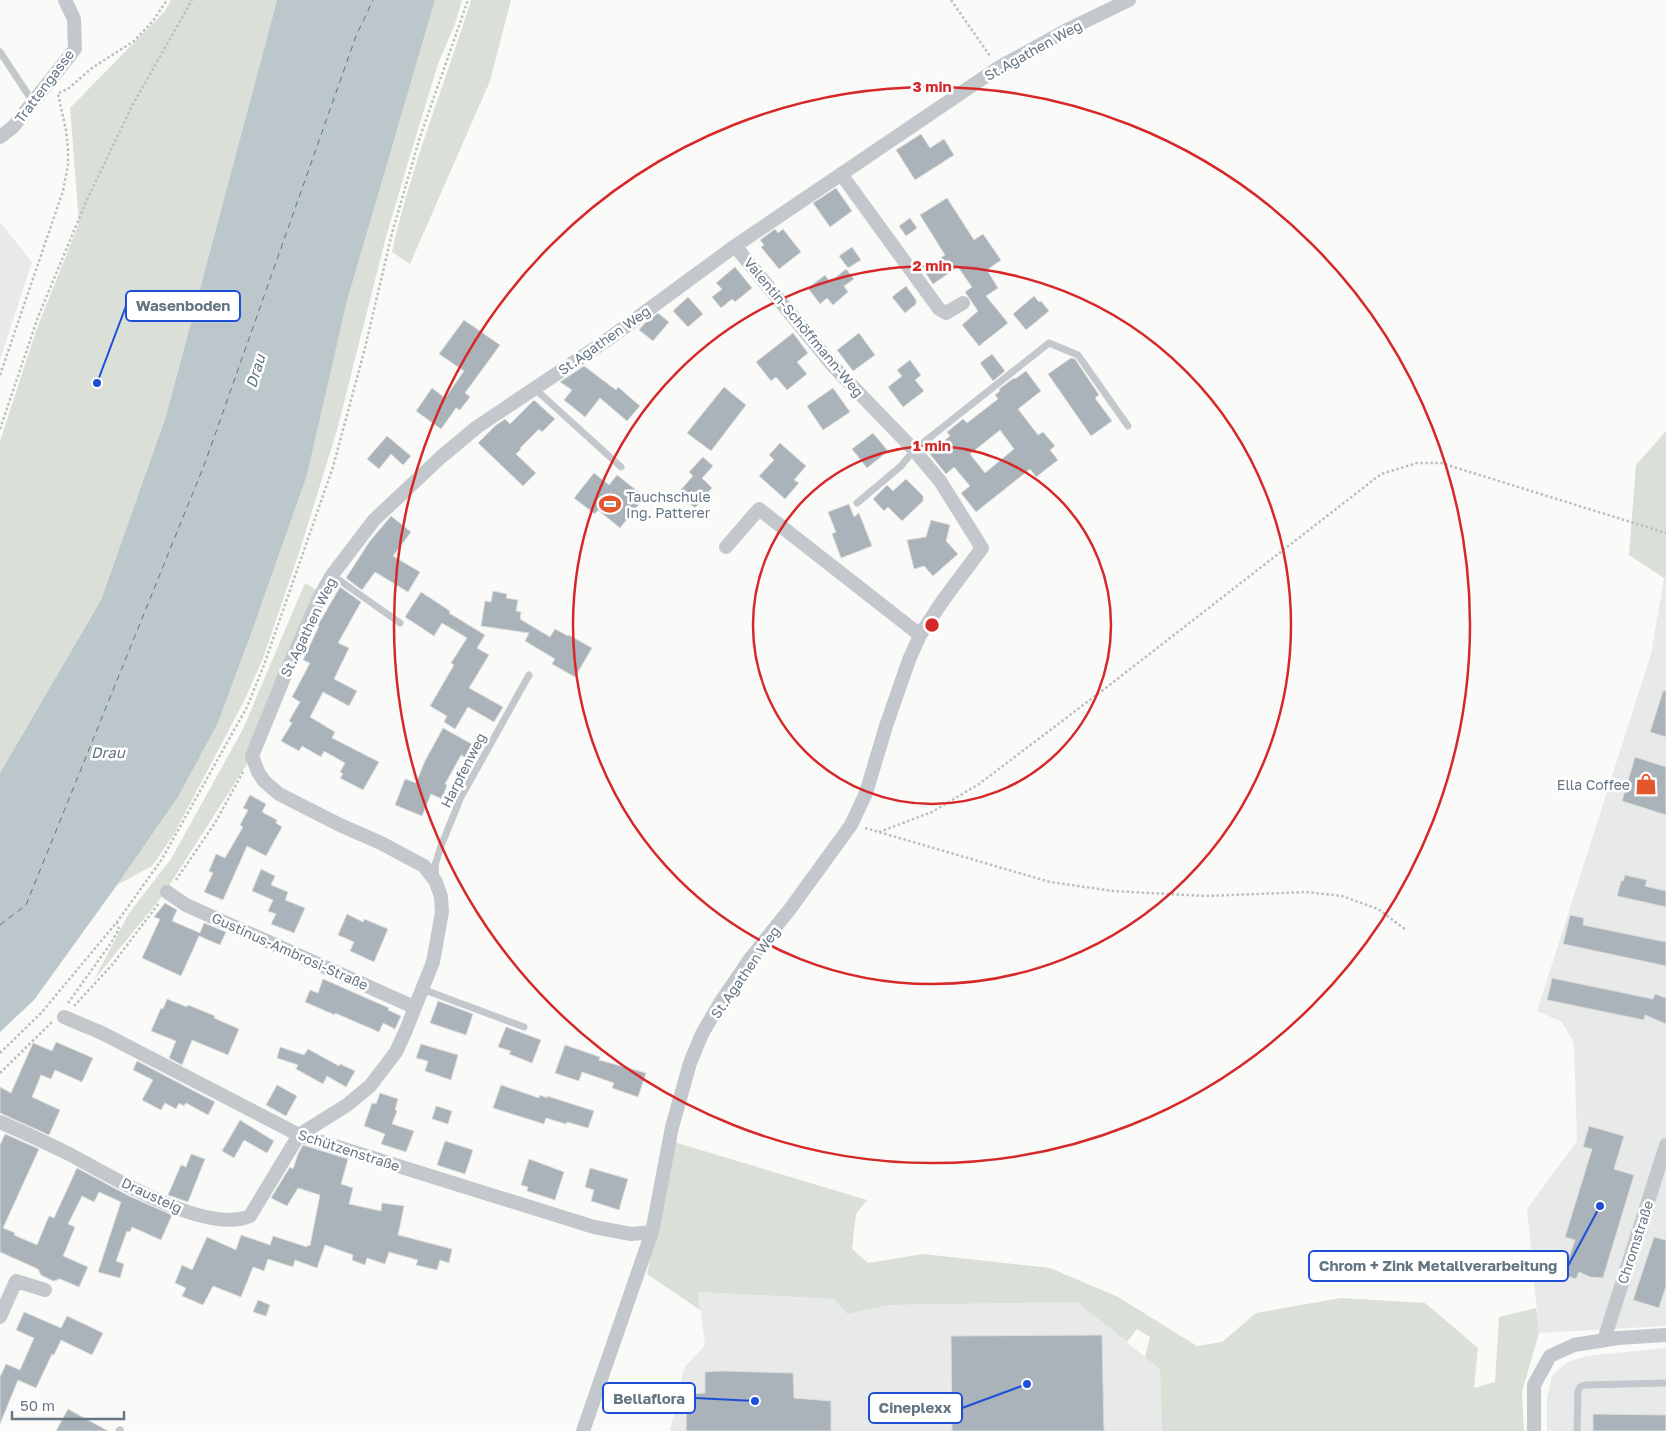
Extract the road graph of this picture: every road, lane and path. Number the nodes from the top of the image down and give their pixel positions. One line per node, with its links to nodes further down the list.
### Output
1 (64, 0): 9 (street, Trattengasse)
2 (167, 0): 10 (path)
3 (192, 0): 19 (path)
4 (468, 0): 35 (path)
5 (951, 0): 8 (path)
6 (1129, 0): 8 (street, St.Agathen Weg)
7 (0, 52): 11 (lane)
8 (998, 68): 13 (street, St.Agathen Weg)
9 (56, 73): 10 (path); 11 (street, Trattengasse)
10 (58, 94): 16 (path)
11 (33, 102): 12 (street, Trattengasse)
12 (0, 136)
13 (841, 174): 14 (street, St.Agathen Weg); 15 (street)
14 (735, 246): 17 (street, St.Agathen Weg); 20 (street, Valentin-Schöffmann-Weg)
15 (963, 303)
16 (0, 375)
17 (534, 388): 21 (lane); 26 (street, St.Agathen Weg)
18 (1128, 426): 20 (lane)
19 (0, 429)
20 (914, 450): 22 (lane); 25 (street, Valentin-Schöffmann-Weg)
21 (621, 467)
22 (858, 503)
23 (1666, 533): 32 (path)
24 (726, 547): 28 (street)
25 (982, 548): 28 (street, St.Agathen Weg)
26 (332, 575): 27 (lane); 30 (street, St.Agathen Weg)
27 (400, 623)
28 (920, 635): 31 (street, St.Agathen Weg)
29 (529, 675): 33 (lane, Harpfenweg)
30 (252, 756): 33 (street); 34 (path)
31 (851, 824): 32 (path); 46 (street, St.Agathen Weg)
32 (879, 832): 36 (path)
33 (436, 882): 37 (street)
34 (167, 892): 38 (street, Gustinus-Ambrosi-Straße); 39 (path)
35 (117, 922): 39 (path); 41 (path)
36 (1406, 930)
37 (422, 989): 38 (street); 40 (lane)
38 (414, 1007): 44 (street)
39 (62, 1015): 42 (path); 44 (street, Schützenstraße)
40 (524, 1027)
41 (0, 1053)
42 (0, 1073)
43 (0, 1122): 44 (street, Drausteig)
44 (299, 1135): 46 (street, Schützenstraße)
45 (1666, 1145): 50 (street, Chromstraße)
46 (652, 1232): 52 (street, St.Agathen Weg)
47 (45, 1290): 48 (street)
48 (0, 1317)
49 (1666, 1335): 50 (street)
50 (1604, 1340): 53 (street)
51 (1666, 1383): 54 (lane)
52 (583, 1431)
53 (1534, 1431)
54 (1577, 1431)

